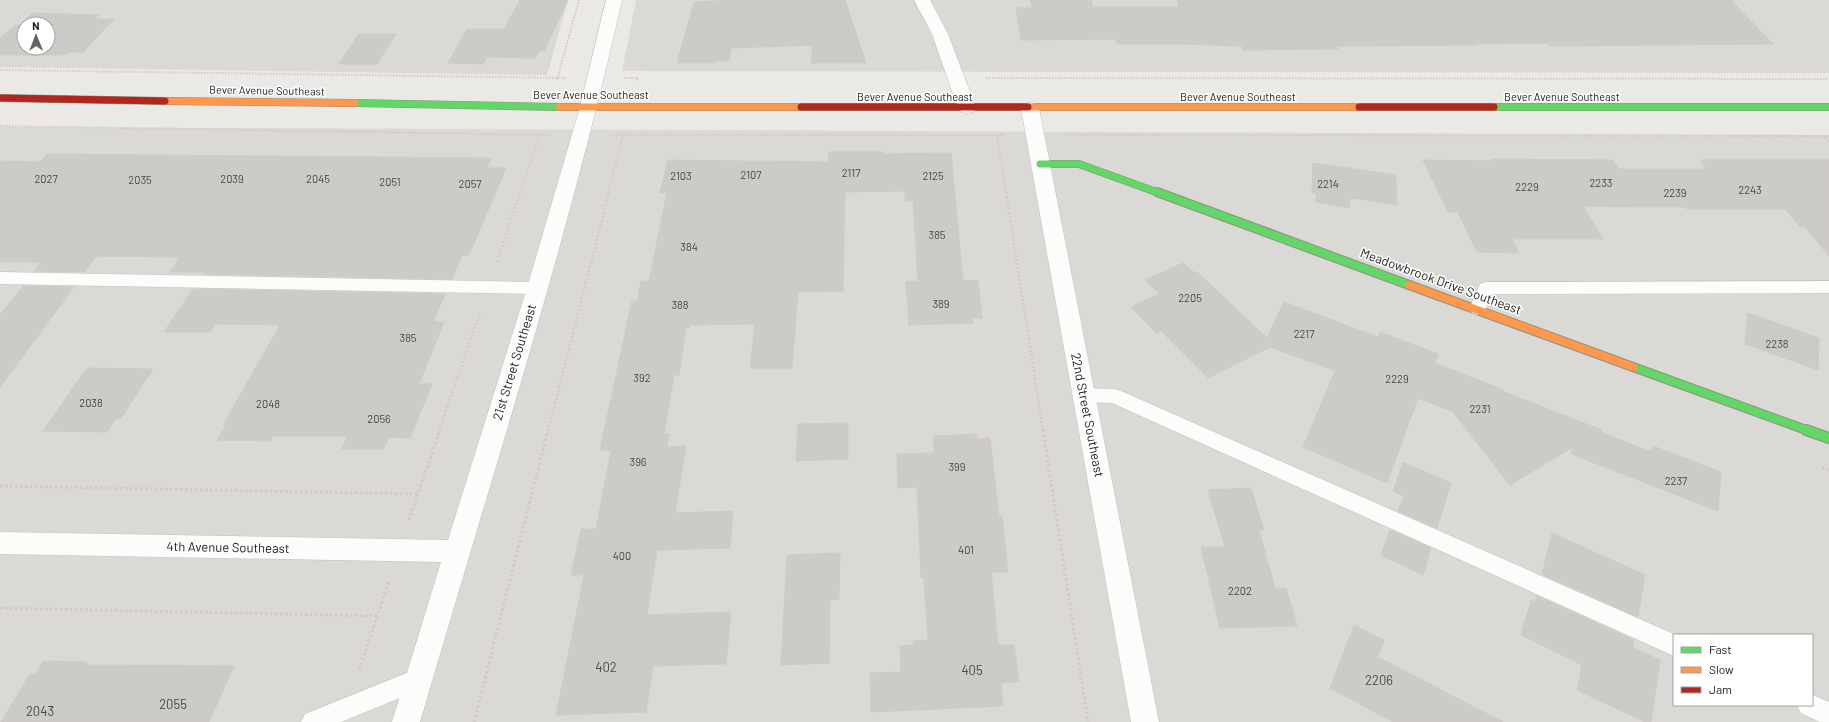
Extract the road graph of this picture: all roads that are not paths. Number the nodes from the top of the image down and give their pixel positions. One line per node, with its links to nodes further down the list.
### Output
1 (614, 0): 4 (street, 21st Street Southeast)
2 (922, 0): 5 (street)
3 (0, 98): 4 (street, Bever Avenue Southeast)
4 (589, 106): 5 (street, Bever Avenue Southeast); 11 (street, 21st Street Southeast)
5 (967, 108): 6 (street, Bever Avenue Southeast)
6 (1030, 108): 7 (street, Bever Avenue Southeast); 8 (street, 22nd Street Southeast)
7 (1828, 108)
8 (1040, 164): 12 (street, Meadowbrook Drive Southeast); 13 (street, 22nd Street Southeast)
9 (0, 278): 11 (lane)
10 (1829, 287): 12 (lane)
11 (537, 288): 16 (street, 21st Street Southeast)
12 (1478, 309): 14 (street, Meadowbrook Drive Southeast)
13 (1084, 395): 17 (lane); 23 (street, 22nd Street Southeast)
14 (1829, 438)
15 (0, 543): 16 (street, 4th Avenue Southeast)
16 (457, 551): 18 (street, 21st Street Southeast)
17 (1673, 645)
18 (419, 678): 21 (lane); 22 (street, 21st Street Southeast)
19 (1811, 706): 20 (lane)
20 (1829, 714)
21 (313, 722)
22 (406, 722)
23 (1145, 722)

